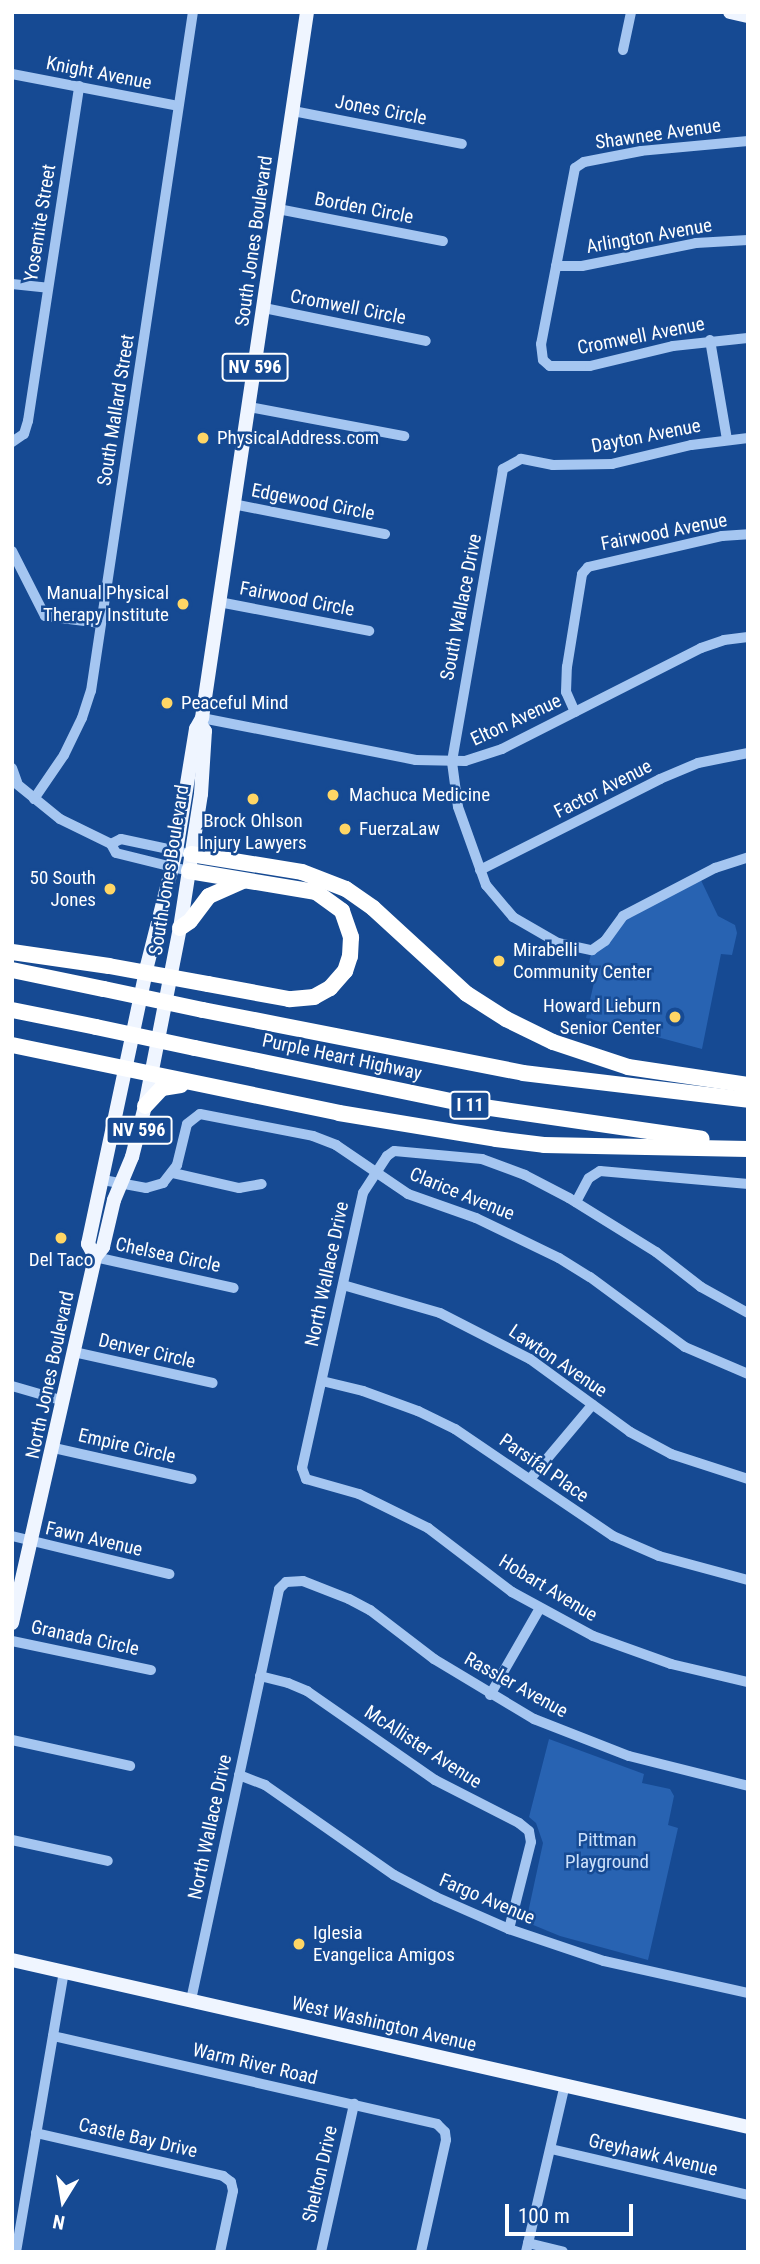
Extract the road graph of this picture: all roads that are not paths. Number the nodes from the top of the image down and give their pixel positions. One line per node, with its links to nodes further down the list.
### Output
1 (193, 12): 9 (street, South Mallard Street)
2 (307, 12): 10 (main road, South Jones Boulevard / NV 596)
3 (631, 12): 6 (street)
4 (730, 12): 5 (main road)
5 (748, 16)
6 (624, 50)
7 (12, 74): 8 (street, Knight Avenue)
8 (79, 86): 9 (street, Knight Avenue); 18 (street, Yosemite Street)
9 (178, 106): 34 (street, South Mallard Street)
10 (293, 111): 12 (street, Jones Circle); 13 (main road, South Jones Boulevard / NV 596)
11 (748, 141): 16 (street, Shawnee Avenue)
12 (462, 144)
13 (278, 209): 15 (street, Borden Circle); 19 (main road, South Jones Boulevard / NV 596)
14 (748, 240): 16 (street, Arlington Avenue)
15 (443, 241)
16 (556, 265): 21 (street, Cromwell Avenue)
17 (12, 284): 18 (street)
18 (48, 288): 27 (street, Yosemite Street)
19 (264, 308): 22 (street, Cromwell Circle); 23 (main road, South Jones Boulevard / NV 596)
20 (748, 338): 21 (street, Cromwell Avenue)
21 (710, 340): 26 (street)
22 (426, 341)
23 (248, 407): 24 (street); 29 (main road, South Jones Boulevard / NV 596)
24 (404, 436)
25 (748, 438): 26 (street, Dayton Avenue)
26 (727, 439): 28 (street, Dayton Avenue)
27 (12, 442)
28 (510, 462): 40 (street, South Wallace Drive)
29 (233, 504): 30 (street, Edgewood Circle); 33 (main road, South Jones Boulevard / NV 596)
30 (385, 534)
31 (748, 534): 37 (street, Fairwood Avenue)
32 (12, 551): 34 (street)
33 (219, 602): 35 (street, Fairwood Circle); 38 (main road, South Jones Boulevard / NV 596)
34 (101, 623): 43 (street, South Mallard Street)
35 (369, 631)
36 (748, 637): 37 (street, Elton Avenue)
37 (575, 712): 40 (street, Elton Avenue)
38 (201, 721): 40 (street, Elton Avenue); 45 (main road, South Jones Boulevard / NV 596)
39 (748, 753): 48 (street, Factor Avenue)
40 (452, 762): 48 (street, South Wallace Drive)
41 (12, 768): 42 (street)
42 (15, 781): 43 (street)
43 (34, 799): 44 (street)
44 (111, 844): 45 (street); 47 (street)
45 (184, 852): 47 (main road, South Jones Boulevard / NV 596); 49 (main road, South Jones Boulevard / NV 596); 61 (highway)
46 (748, 857): 48 (street, South Wallace Drive)
47 (172, 867): 49 (street); 55 (main road, South Jones Boulevard / NV 596)
48 (480, 870)
49 (189, 871): 50 (highway); 51 (main road, South Jones Boulevard / NV 596)
50 (252, 880): 51 (highway); 52 (highway, bridge)
51 (180, 928): 56 (main road, South Jones Boulevard / NV 596)
52 (12, 952)
53 (12, 970): 62 (highway, Purple Heart Highway / I 11, bridge)
54 (12, 1010): 64 (highway, Purple Heart Highway / I 11, bridge)
55 (136, 1017): 58 (main road, North Jones Boulevard / NV 596)
56 (162, 1022): 59 (main road, North Jones Boulevard / NV 596)
57 (12, 1045): 58 (highway)
58 (124, 1068): 59 (highway); 67 (main road, North Jones Boulevard / NV 596)
59 (151, 1074): 60 (highway); 63 (main road, North Jones Boulevard / NV 596)
60 (190, 1082): 63 (highway); 64 (highway)
61 (748, 1085)
62 (748, 1100)
63 (145, 1106): 68 (main road, North Jones Boulevard / NV 596)
64 (748, 1147)
65 (375, 1172): 66 (street, Clarice Avenue); 71 (street, North Wallace Drive); 73 (street, North Wallace Drive); 77 (street, Clarice Avenue)
66 (173, 1173): 68 (street); 69 (street)
67 (103, 1180): 68 (street); 72 (main road, North Jones Boulevard)
68 (120, 1184): 72 (main road, North Jones Boulevard)
69 (262, 1184)
70 (748, 1184): 71 (street)
71 (576, 1202): 75 (street, North Wallace Drive)
72 (95, 1257): 74 (street, Chelsea Circle); 76 (main road, North Jones Boulevard)
73 (343, 1285): 78 (street, North Wallace Drive); 82 (street, Lawton Avenue)
74 (234, 1287)
75 (748, 1313)
76 (74, 1352): 79 (street, Denver Circle); 81 (main road, North Jones Boulevard)
77 (748, 1374)
78 (322, 1381): 85 (street, North Wallace Drive); 86 (street, Parsifal Place)
79 (213, 1383)
80 (12, 1386): 81 (street)
81 (64, 1401): 83 (main road, North Jones Boulevard)
82 (592, 1405): 86 (street); 87 (street, Lawton Avenue)
83 (54, 1448): 84 (street, Empire Circle); 89 (main road, North Jones Boulevard)
84 (192, 1479)
85 (306, 1479): 93 (street, Hobart Avenue)
86 (530, 1479): 91 (street, Parsifal Place)
87 (748, 1479)
88 (12, 1536): 89 (street, Fawn Avenue)
89 (31, 1542): 90 (street, Fawn Avenue); 94 (main road, North Jones Boulevard)
90 (169, 1573)
91 (748, 1580)
92 (286, 1582): 97 (street, North Wallace Drive); 99 (street, Rassler Avenue)
93 (540, 1608): 98 (street, Hobart Avenue); 99 (street)
94 (12, 1623)
95 (12, 1641): 96 (street, Granada Circle)
96 (150, 1670)
97 (260, 1676): 102 (street, North Wallace Drive); 106 (street, McAllister Avenue)
98 (748, 1682)
99 (490, 1695): 103 (street, Rassler Avenue)
100 (12, 1740): 101 (street)
101 (130, 1766)
102 (239, 1775): 106 (street, Fargo Avenue); 110 (street, North Wallace Drive)
103 (748, 1786)
104 (12, 1840): 105 (street)
105 (108, 1861)
106 (509, 1929): 109 (street, Fargo Avenue)
107 (12, 1959): 108 (main road, West Washington Avenue)
108 (64, 1971): 110 (main road, West Washington Avenue); 111 (street)
109 (748, 1993)
110 (191, 2000): 112 (main road, West Washington Avenue)
111 (53, 2036): 113 (street, Warm River Road); 115 (street)
112 (565, 2085): 114 (main road, West Washington Avenue); 116 (street)
113 (354, 2104): 121 (street, Shelton Drive); 122 (street, Warm River Road)
114 (748, 2127)
115 (36, 2133): 119 (street); 120 (street, Castle Bay Drive)
116 (551, 2149): 117 (street, Greyhawk Avenue); 118 (street)
117 (748, 2195)
118 (526, 2248): 123 (street)
119 (16, 2252)
120 (220, 2252)
121 (321, 2252)
122 (421, 2252)
123 (563, 2252)

